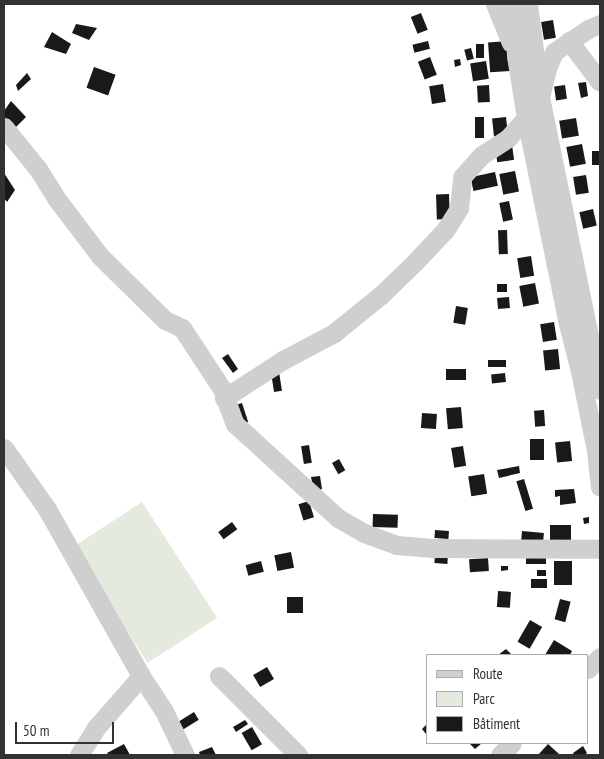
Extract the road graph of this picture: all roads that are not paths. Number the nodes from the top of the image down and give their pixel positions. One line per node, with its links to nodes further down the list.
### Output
1 (495, 4): 6 (street)
2 (514, 4): 6 (street)
3 (528, 4): 8 (street)
4 (600, 24): 5 (street)
5 (569, 41): 7 (street); 8 (street)
6 (516, 56): 9 (street)
7 (600, 82)
8 (540, 98): 9 (street); 11 (street)
9 (526, 118): 12 (street); 14 (street)
10 (4, 127): 12 (street)
11 (600, 390)
12 (224, 398): 15 (street)
13 (4, 448): 18 (street)
14 (600, 487)
15 (600, 549)
16 (600, 657): 17 (street)
17 (589, 668)
18 (141, 676): 21 (street); 22 (street)
19 (219, 676): 23 (street)
20 (511, 744): 24 (street)
21 (79, 755)
22 (185, 755)
23 (298, 755)
24 (500, 755)

